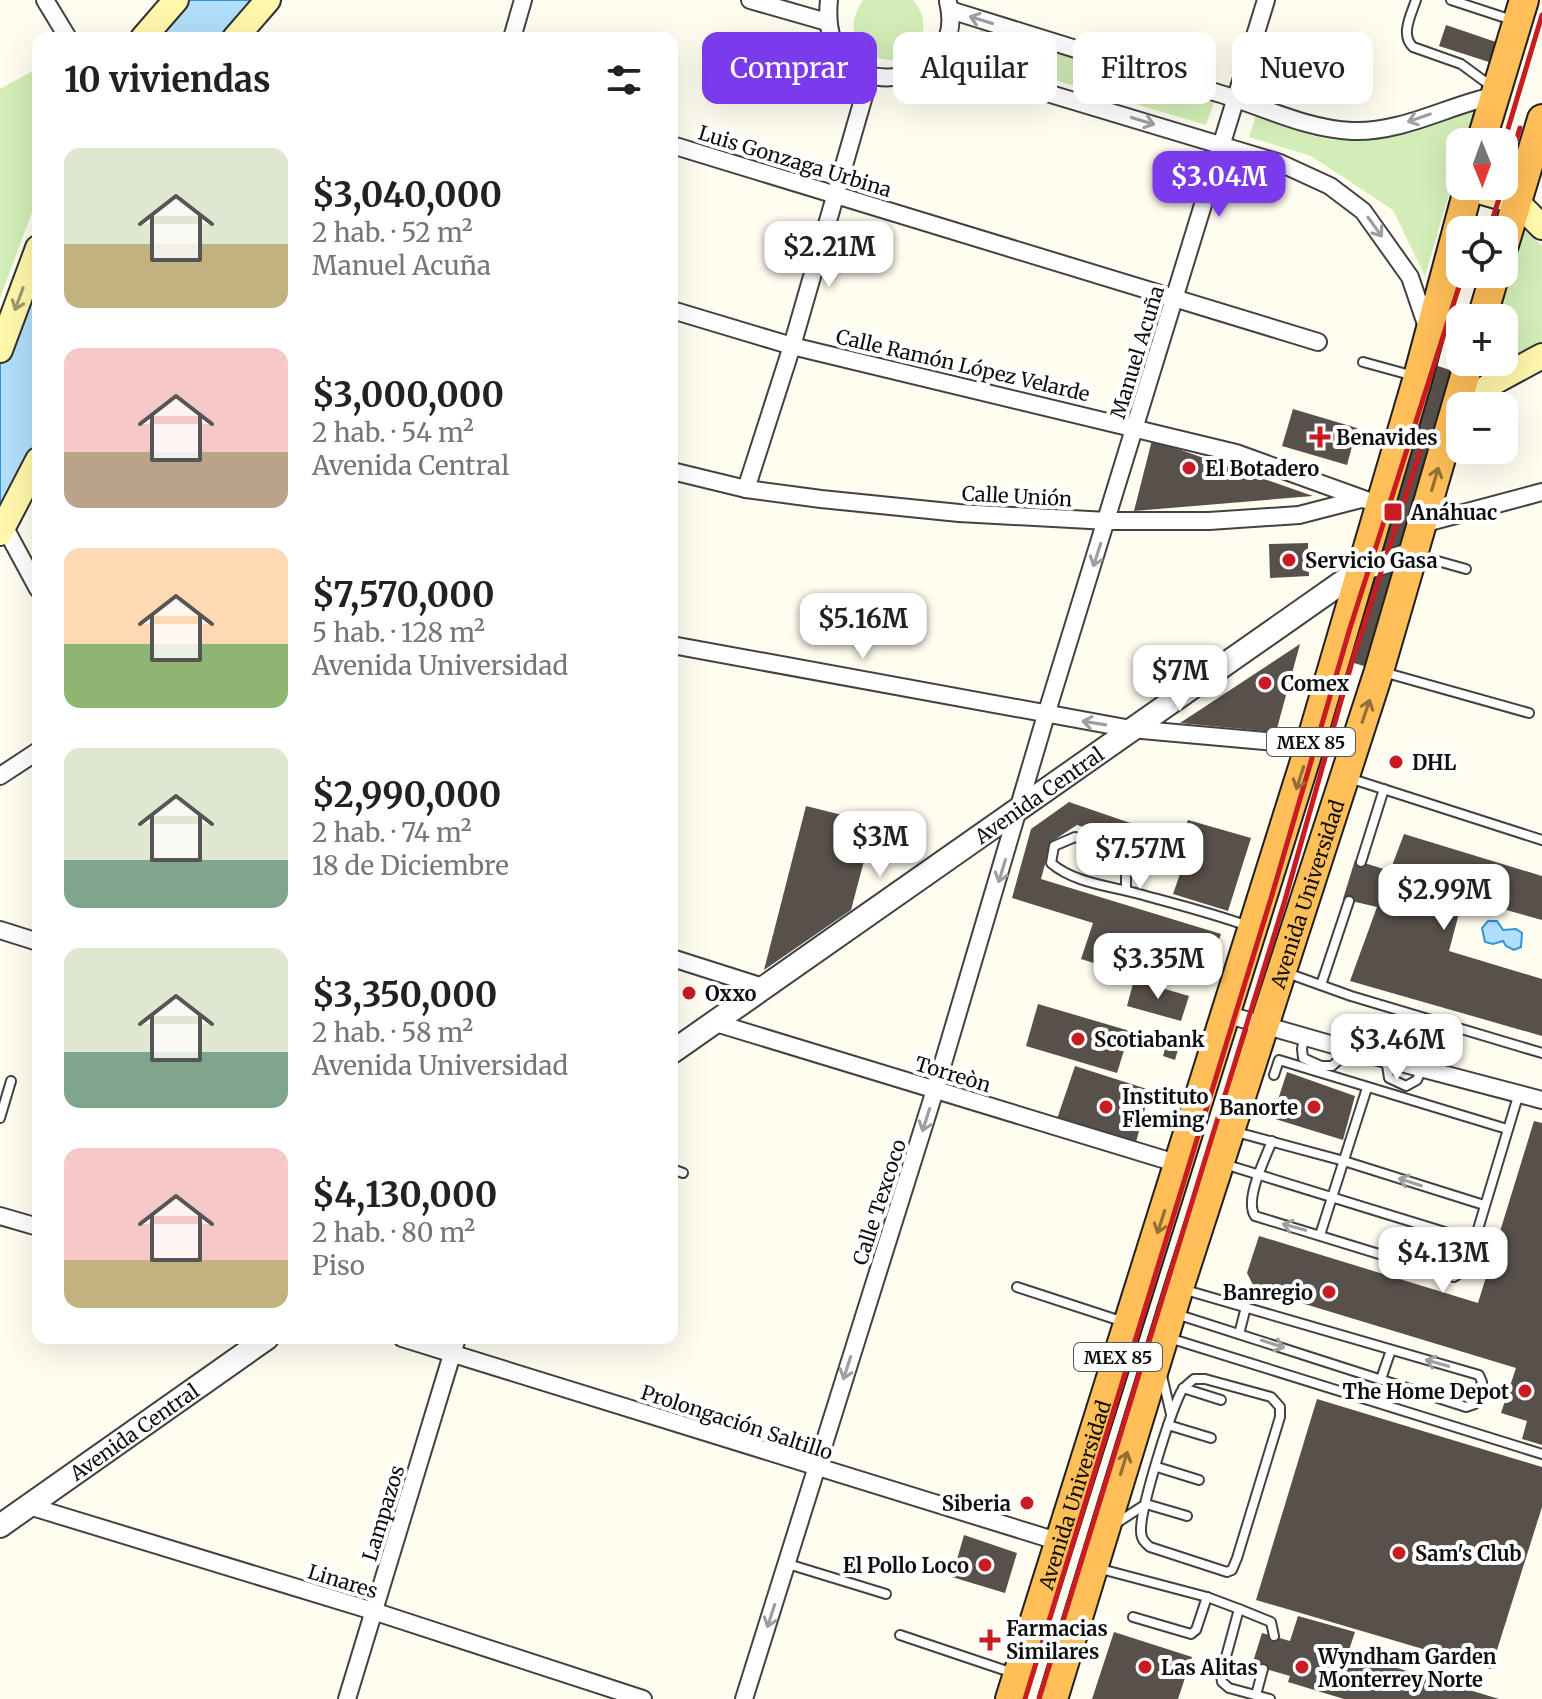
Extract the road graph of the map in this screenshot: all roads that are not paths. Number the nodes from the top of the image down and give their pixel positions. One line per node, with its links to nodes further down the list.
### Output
1 (45, 0): 13 (street)
2 (268, 0): 15 (main road)
3 (523, 0): 16 (street)
4 (750, 0): 12 (street)
5 (829, 0): 12 (street)
6 (1266, 0): 19 (street, Manuel Acuña)
7 (1416, 0): 20 (lane)
8 (1451, 0): 11 (lane)
9 (174, 1): 14 (main road)
10 (949, 5): 18 (street); 22 (street, one-way to 10)
11 (1520, 11): 20 (highway)
12 (827, 22): 17 (street)
13 (64, 32)
14 (148, 32)
15 (240, 32)
16 (514, 32)
17 (829, 32)
18 (947, 32)
19 (1256, 32)
20 (1494, 93): 25 (street, one-way to 25); 26 (highway)
21 (1057, 96): 28 (street, one-way to 28)
22 (1232, 97)
23 (862, 104): 30 (street)
24 (1232, 104): 28 (street, Manuel Acuña)
25 (1251, 104)
26 (1485, 128)
27 (1541, 128): 33 (highway)
28 (1220, 144): 37 (street, Manuel Acuña); 39 (street, one-way to 39)
29 (678, 147): 30 (street, Luis Gonzaga Urbina)
30 (836, 195): 37 (street, Luis Gonzaga Urbina); 41 (street)
31 (1465, 200): 39 (highway, Avenida Universidad / MEX 85)
32 (1510, 200): 33 (main road)
33 (1517, 202): 34 (highway); 35 (main road)
34 (1513, 216)
35 (1542, 227)
36 (32, 264): 42 (main road, one-way to 42)
37 (1174, 298): 40 (street, Luis Gonzaga Urbina); 47 (street, Manuel Acuña)
38 (678, 312): 41 (street, Calle Ramón López Velarde)
39 (1430, 335): 45 (highway, Avenida Universidad / MEX 85)
40 (1318, 342)
41 (792, 346): 47 (street, Calle Ramón López Velarde); 51 (street)
42 (0, 350)
43 (1542, 356): 46 (main road)
44 (1363, 362): 45 (lane)
45 (1418, 377): 53 (highway, Avenida Universidad / MEX 85)
46 (1481, 392)
47 (1136, 427): 53 (street, Calle Ramón López Velarde); 54 (street, Manuel Acuña)
48 (1446, 447): 55 (highway, Avenida Universidad / MEX 85, one-way to 48)
49 (678, 472): 51 (street, Calle Unión)
50 (32, 477): 56 (main road)
51 (746, 489): 54 (street, Calle Unión)
52 (1542, 492): 55 (street)
53 (1371, 502): 54 (street, Calle Unión); 58 (highway, Avenida Universidad / MEX 85)
54 (1108, 521): 64 (street, Manuel Acuña, one-way to 64)
55 (1422, 524): 57 (highway, Avenida Universidad / MEX 85)
56 (2, 530): 60 (street)
57 (1413, 554): 58 (street, Avenida Central); 59 (lane); 62 (highway, Avenida Universidad / MEX 85)
58 (1361, 569): 65 (street, Avenida Central); 66 (highway, Avenida Universidad / MEX 85)
59 (1466, 569)
60 (32, 579)
61 (678, 646): 64 (street)
62 (1379, 671): 63 (lane); 69 (highway, Avenida Universidad / MEX 85, one-way to 62)
63 (1529, 713)
64 (1046, 715): 65 (street, one-way to 64); 71 (street, Calle Texcoco)
65 (1131, 729): 66 (street); 71 (street, Avenida Central)
66 (1310, 745): 76 (highway, Avenida Universidad / MEX 85, one-way to 76)
67 (32, 755): 68 (street)
68 (0, 776)
69 (1344, 777): 70 (lane); 80 (highway, Avenida Universidad / MEX 85)
70 (1384, 789): 72 (lane); 73 (lane)
71 (1021, 808): 82 (street, Avenida Central); 93 (street, Calle Texcoco, one-way to 93)
72 (1542, 840)
73 (1361, 862)
74 (1126, 890): 74 (lane); 76 (lane)
75 (1349, 901): 81 (lane)
76 (1252, 928): 83 (highway, Avenida Universidad / MEX 85)
77 (0, 930): 78 (street)
78 (32, 940)
79 (678, 960): 82 (street)
80 (1281, 971): 81 (lane); 85 (highway, Avenida Universidad / MEX 85)
81 (1321, 985): 89 (lane)
82 (766, 988): 84 (street, Avenida Central)
83 (1225, 1014): 85 (street); 102 (highway, Avenida Universidad / MEX 85)
84 (716, 1023): 87 (street, Avenida Central); 93 (street, Torreòn)
85 (1263, 1024): 86 (street); 98 (highway, Avenida Universidad / MEX 85)
86 (1304, 1036): 88 (street); 88 (lane)
87 (678, 1048)
88 (1344, 1048): 94 (street)
89 (1542, 1053)
90 (1274, 1075): 92 (lane)
91 (11, 1081): 96 (lane)
92 (1367, 1088): 97 (lane); 100 (lane)
93 (935, 1090): 102 (street, Torreòn); 128 (street, Calle Texcoco, one-way to 128)
94 (1519, 1093): 95 (street); 97 (lane)
95 (1542, 1100)
96 (0, 1118)
97 (1507, 1129): 107 (lane)
98 (1229, 1130): 99 (lane); 101 (highway, Avenida Universidad / MEX 85)
99 (1272, 1141): 100 (lane); 105 (lane)
100 (1344, 1161): 106 (lane); 107 (lane, one-way to 100)
101 (1219, 1163): 105 (lane); 115 (highway, Avenida Universidad / MEX 85)
102 (1179, 1164): 114 (highway, Avenida Universidad / MEX 85, one-way to 114)
103 (678, 1171): 104 (lane)
104 (683, 1173)
105 (1260, 1174): 106 (lane); 110 (lane, one-way to 105)
106 (1333, 1196): 110 (lane); 111 (lane)
107 (1484, 1205): 111 (lane)
108 (0, 1216): 109 (street)
109 (32, 1225)
110 (1320, 1235): 111 (lane)
111 (1474, 1241)
112 (1017, 1287): 114 (lane)
113 (1246, 1307): 115 (lane); 116 (lane); 119 (lane)
114 (1129, 1323): 135 (highway, Avenida Universidad / MEX 85)
115 (1168, 1323): 116 (lane); 123 (lane); 126 (lane); 134 (highway, Avenida Universidad / MEX 85, one-way to 115)
116 (1239, 1334): 120 (lane, one-way to 120)
117 (258, 1344): 131 (street, Avenida Central)
118 (455, 1345): 128 (street, Prolongación Saltillo); 141 (street, Lampazos)
119 (1391, 1350): 120 (lane); 120 (lane, one-way to 119)
120 (1381, 1379)
121 (1183, 1388): 122 (lane); 123 (lane); 130 (lane)
122 (1221, 1400)
123 (1171, 1415): 124 (lane)
124 (1168, 1425): 125 (lane); 127 (lane)
125 (1211, 1438)
126 (1542, 1454)
127 (1157, 1467): 129 (lane); 130 (lane)
128 (816, 1468): 135 (street, Prolongación Saltillo); 136 (street, Calle Texcoco)
129 (1199, 1480)
130 (1146, 1504): 132 (lane); 134 (lane)
131 (29, 1506): 133 (street, Avenida Central); 141 (street, Linares)
132 (1187, 1516)
133 (0, 1526)
134 (1104, 1530): 137 (highway, Avenida Universidad / MEX 85)
135 (1060, 1542): 146 (highway, Avenida Universidad / MEX 85)
136 (788, 1564): 138 (lane); 150 (street, Calle Texcoco, one-way to 150)
137 (1092, 1567): 139 (lane); 151 (highway, Avenida Universidad / MEX 85)
138 (886, 1594)
139 (1207, 1597): 140 (lane); 142 (lane)
140 (1239, 1609): 144 (lane); 147 (lane)
141 (373, 1611): 148 (street, Lampazos); 149 (street, Linares)
142 (1133, 1617)
143 (900, 1635): 146 (lane)
144 (1274, 1636)
145 (1263, 1669): 147 (lane)
146 (1014, 1687)
147 (1256, 1695): 152 (lane)
148 (347, 1699)
149 (643, 1699)
150 (744, 1699)
151 (1053, 1699)
152 (1270, 1699)

